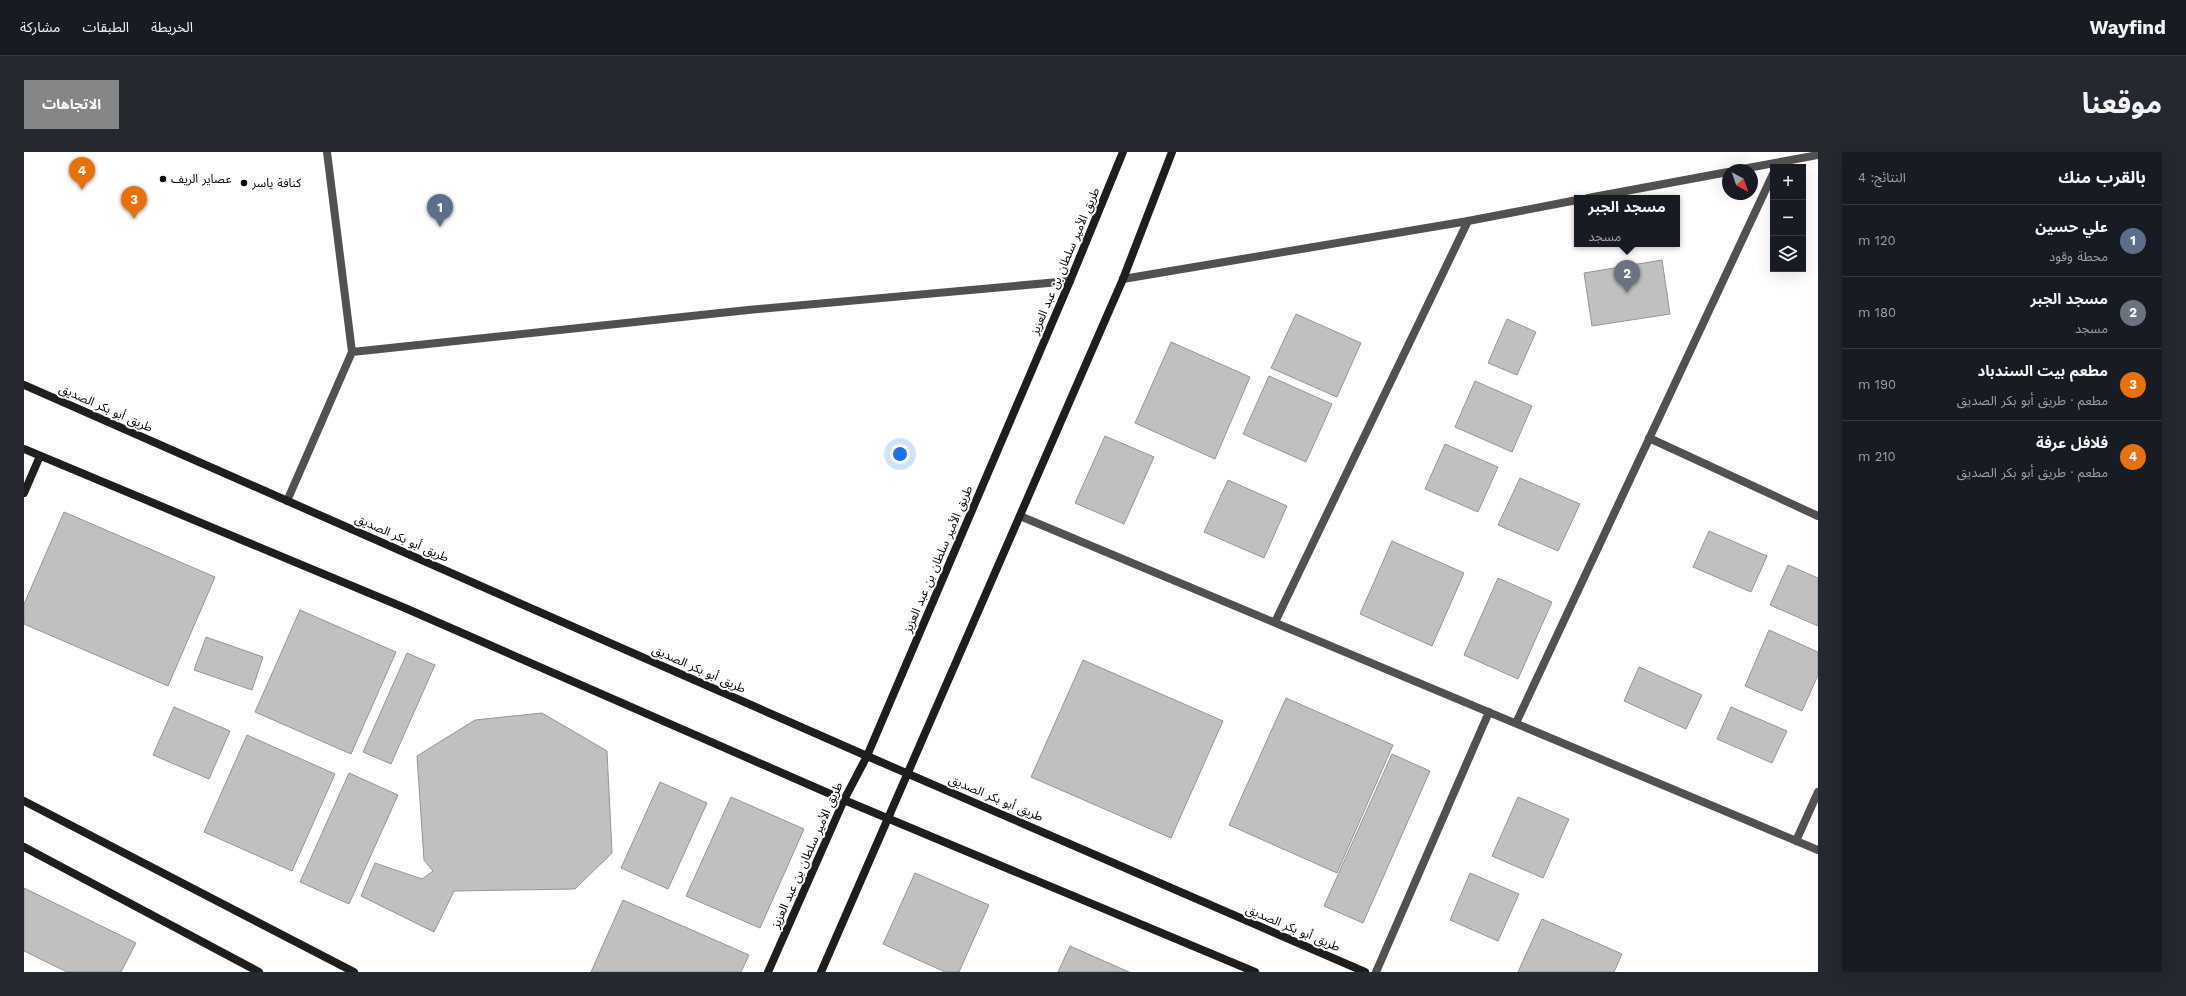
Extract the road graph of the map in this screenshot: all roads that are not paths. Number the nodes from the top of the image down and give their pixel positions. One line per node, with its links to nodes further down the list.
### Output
1 (327, 152): 15 (street)
2 (1123, 152): 14 (main road, طريق الأمير سلطان بن عبد العزيز)
3 (1172, 152): 13 (main road)
4 (1818, 155): 5 (street)
5 (1781, 164)
6 (1770, 166): 7 (street)
7 (1758, 167)
8 (1722, 173): 10 (street)
9 (1770, 180): 17 (street)
10 (1604, 195)
11 (1574, 201): 12 (street)
12 (1468, 221): 13 (street); 24 (street)
13 (1123, 279): 22 (main road)
14 (1070, 282): 15 (street); 27 (main road, طريق الأمير سلطان بن عبد العزيز)
15 (352, 352): 21 (street)
16 (24, 385): 21 (main road, طريق أبو بكر الصديق)
17 (1649, 438): 23 (street); 26 (street)
18 (24, 449): 19 (main road)
19 (40, 456): 20 (main road); 30 (main road)
20 (24, 493)
21 (287, 501): 27 (main road, طريق أبو بكر الصديق)
22 (1020, 516): 24 (street); 28 (main road)
23 (1818, 516)
24 (1275, 622): 25 (street)
25 (1489, 712): 26 (street); 42 (street)
26 (1516, 723): 33 (street)
27 (867, 756): 28 (main road, طريق أبو بكر الصديق); 30 (main road, طريق الأمير سلطان بن عبد العزيز)
28 (907, 773): 32 (main road); 41 (main road, طريق أبو بكر الصديق)
29 (1818, 792): 33 (street)
30 (844, 800): 32 (main road); 38 (main road, طريق الأمير سلطان بن عبد العزيز)
31 (24, 801): 37 (main road)
32 (888, 817): 39 (main road); 40 (main road)
33 (1796, 841): 35 (street)
34 (24, 848): 36 (main road)
35 (1818, 850)
36 (259, 972)
37 (354, 972)
38 (768, 972)
39 (821, 972)
40 (1255, 972)
41 (1365, 972)
42 (1376, 972)

